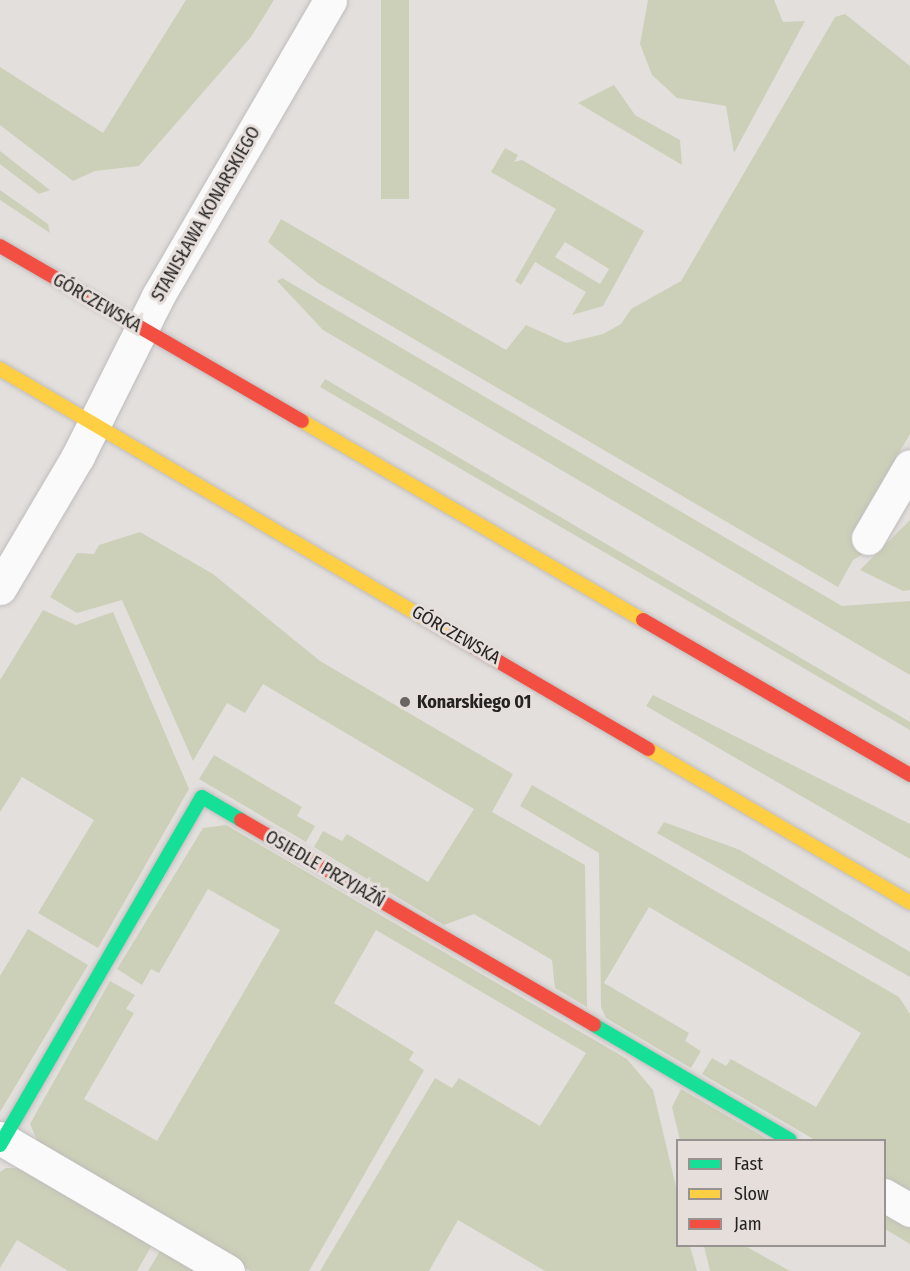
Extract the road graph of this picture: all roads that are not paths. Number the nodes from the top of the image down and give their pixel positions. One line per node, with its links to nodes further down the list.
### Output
1 (330, 0): 3 (street, STANISŁAWA KONARSKIEGO)
2 (0, 246): 3 (main road, GÓRCZEWSKA)
3 (142, 328): 5 (street, STANISŁAWA KONARSKIEGO); 9 (main road, GÓRCZEWSKA)
4 (0, 369): 5 (main road, GÓRCZEWSKA)
5 (93, 425): 8 (street, STANISŁAWA KONARSKIEGO); 10 (main road, GÓRCZEWSKA)
6 (906, 481): 7 (street)
7 (868, 538)
8 (0, 588)
9 (910, 775)
10 (910, 903)
11 (788, 1139): 12 (main road, OSIEDLE PRZYJAŹŃ)
12 (1, 1141): 15 (street, OSIEDLE PRZYJAŹŃ)
13 (886, 1196): 14 (street)
14 (910, 1210)
15 (228, 1271)

